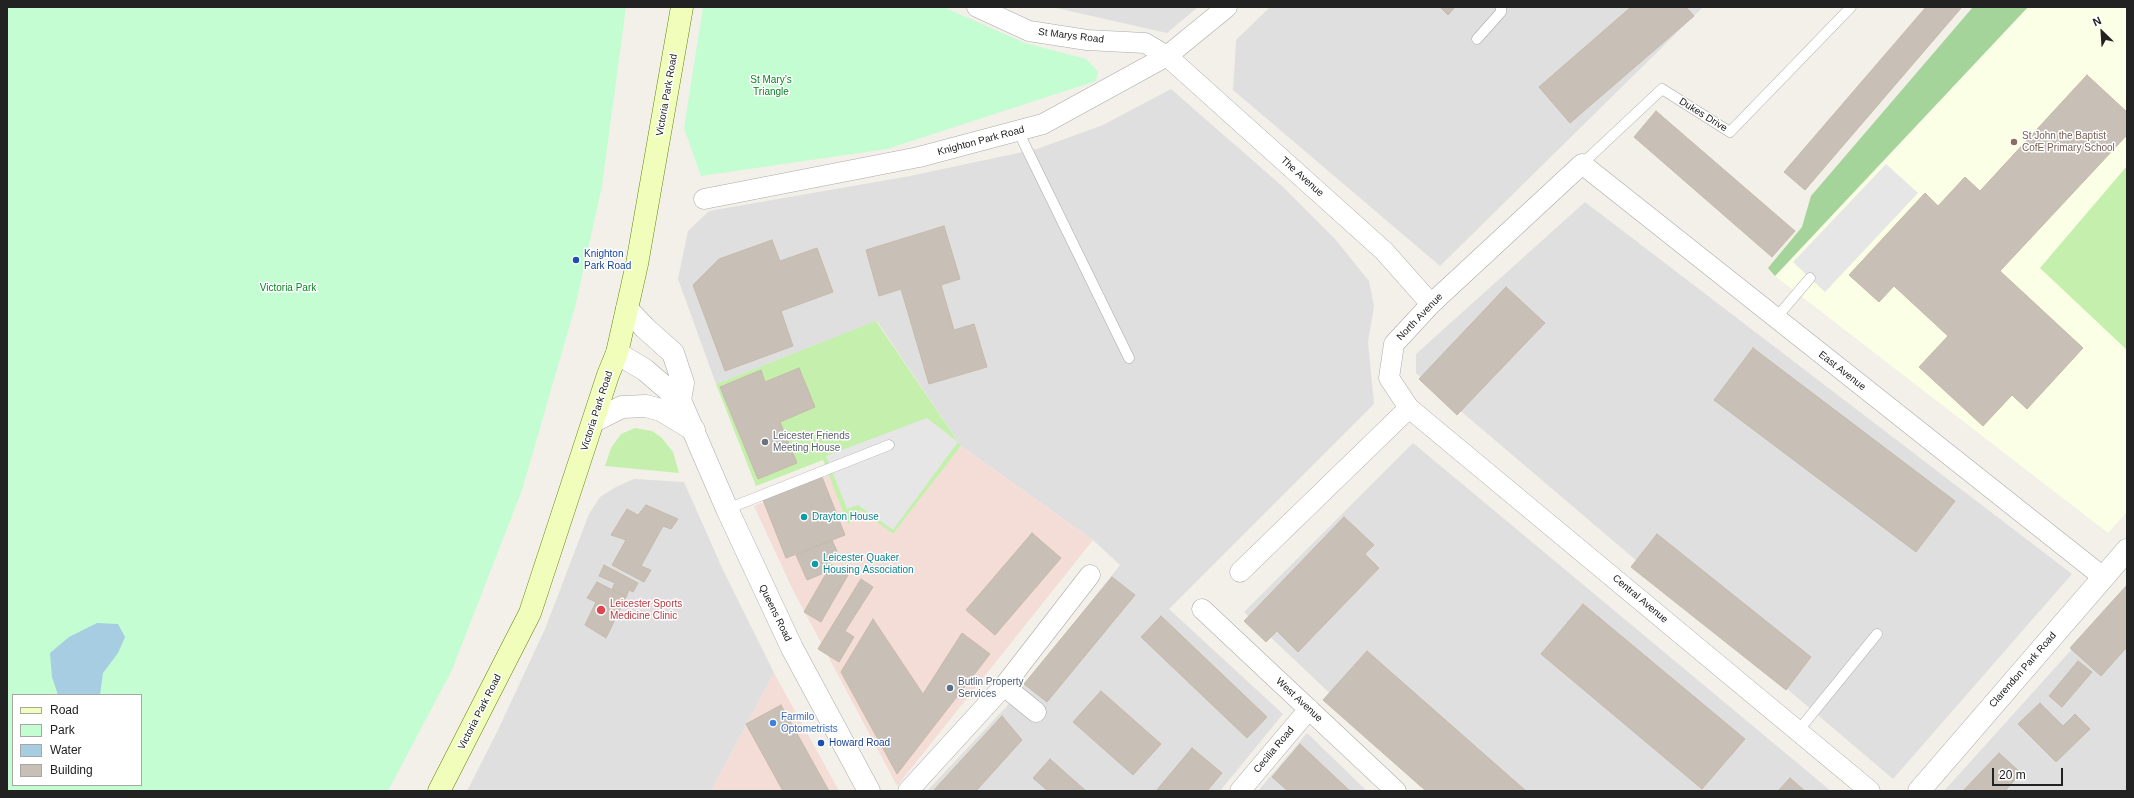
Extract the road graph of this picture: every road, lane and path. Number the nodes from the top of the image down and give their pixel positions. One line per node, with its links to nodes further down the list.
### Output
1 (682, 7): 13 (main road, Victoria Park Road)
2 (977, 7): 7 (street, St Marys Road)
3 (1227, 7): 7 (street, Knighton Park Road)
4 (1501, 7): 6 (lane)
5 (1851, 7): 9 (lane, Dukes Drive)
6 (1477, 39)
7 (1167, 56): 8 (street, Knighton Park Road); 12 (street, The Avenue)
8 (1018, 131): 10 (street, Knighton Park Road); 16 (lane)
9 (1582, 164): 12 (street, North Avenue); 14 (street, East Avenue)
10 (704, 199)
11 (1810, 278): 14 (lane)
12 (1431, 304): 18 (street, North Avenue)
13 (628, 309): 15 (main road, Victoria Park Road); 17 (street)
14 (1776, 318): 26 (street, East Avenue)
15 (617, 353): 17 (street, Queens Road); 19 (main road, Victoria Park Road)
16 (1129, 358)
17 (680, 400): 20 (street, Queens Road)
18 (1409, 408): 24 (street); 32 (street, Central Avenue)
19 (594, 422): 20 (street); 33 (main road, Victoria Park Road)
20 (694, 430): 22 (street, Queens Road)
21 (889, 445): 22 (lane)
22 (727, 509): 34 (street, Queens Road)
23 (2127, 550): 26 (street, Clarendon Park Road)
24 (1240, 572)
25 (1090, 575): 29 (street)
26 (2103, 577): 39 (street, Clarendon Park Road)
27 (1202, 609): 30 (street, West Avenue)
28 (1877, 634): 32 (lane)
29 (1004, 686): 31 (street); 35 (street)
30 (1309, 709): 36 (street, Cecilia Road); 37 (street, West Avenue)
31 (1036, 712)
32 (1798, 731): 38 (street, Central Avenue)
33 (439, 791)
34 (869, 791)
35 (908, 791)
36 (1240, 791)
37 (1396, 791)
38 (1870, 791)
39 (1919, 791)

